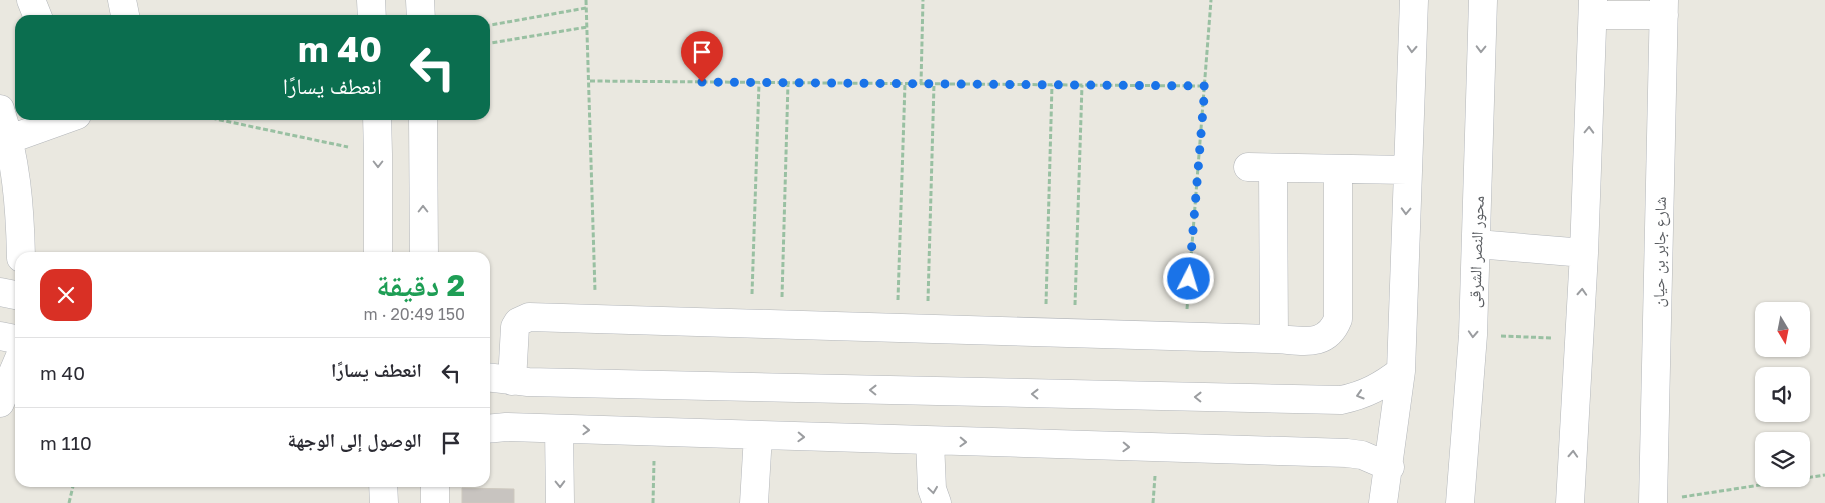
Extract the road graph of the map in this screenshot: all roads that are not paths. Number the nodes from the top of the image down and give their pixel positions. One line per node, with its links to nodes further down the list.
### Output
1 (31, 0): 9 (street)
2 (122, 0): 10 (street)
3 (371, 0): 11 (street)
4 (420, 0): 12 (street)
5 (1414, 0): 19 (street, one-way to 19)
6 (1483, 0): 20 (street, محور النصر الشرقى, one-way to 20)
7 (1593, 7): 8 (street); 24 (street, one-way to 7)
8 (1664, 7): 40 (street, شارع جابر بن حيان)
9 (37, 15)
10 (125, 15)
11 (372, 15)
12 (421, 15)
13 (0, 109): 17 (street)
14 (64, 120): 17 (street)
15 (377, 120): 22 (street, one-way to 22)
16 (423, 120): 23 (street, one-way to 16)
17 (10, 140): 21 (street)
18 (1338, 169): 19 (street); 27 (street); 27 (street)
19 (1407, 170): 29 (street, one-way to 29)
20 (1476, 244): 24 (street); 47 (street, محور النصر الشرقى, one-way to 47)
21 (21, 252)
22 (378, 252)
23 (424, 252)
24 (1584, 253): 48 (street, one-way to 24)
25 (0, 336): 26 (street)
26 (15, 339)
27 (1274, 339): 31 (street)
28 (15, 368): 32 (street)
29 (1401, 370): 31 (street, one-way to 31); 37 (street)
30 (490, 378): 31 (street)
31 (512, 381)
32 (0, 403)
33 (490, 429): 34 (street)
34 (558, 429): 35 (street, one-way to 35); 43 (street, one-way to 43)
35 (758, 435): 36 (street, one-way to 36); 44 (street)
36 (930, 441): 37 (street, one-way to 37); 45 (street, one-way to 45)
37 (1390, 467): 46 (street)
38 (383, 487): 41 (street)
39 (435, 487): 42 (street)
40 (1653, 502)
41 (384, 503)
42 (436, 503)
43 (560, 503)
44 (754, 503)
45 (937, 503)
46 (1383, 503)
47 (1460, 503)
48 (1570, 503)

